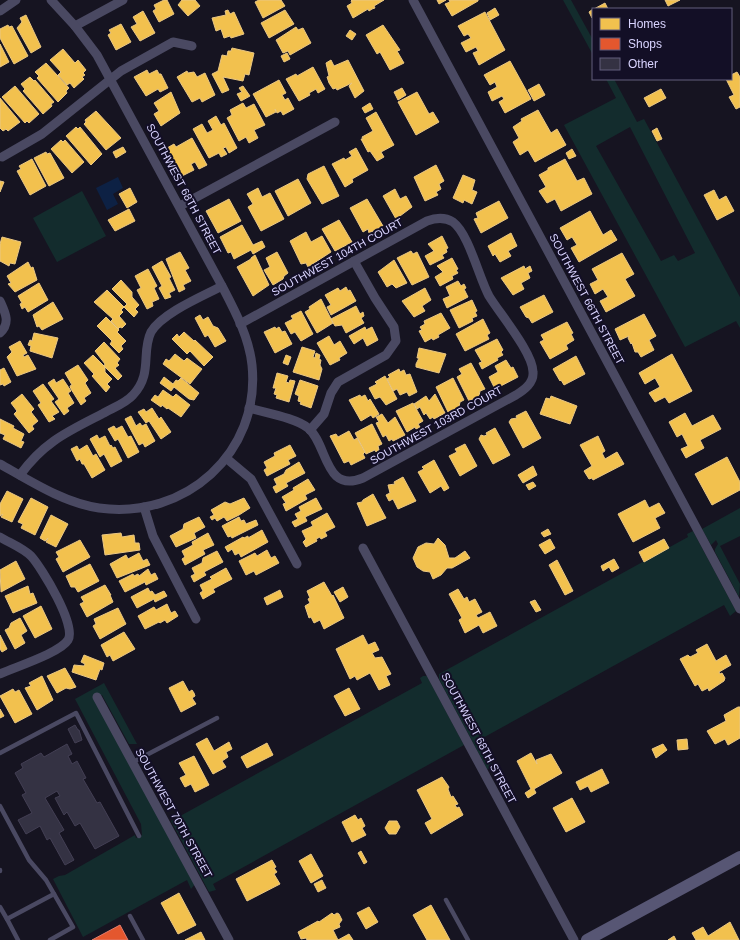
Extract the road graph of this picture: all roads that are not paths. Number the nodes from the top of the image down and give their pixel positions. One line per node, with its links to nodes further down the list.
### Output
1 (16, 0): 5 (street)
2 (51, 0): 6 (street, SOUTHWEST 68TH STREET)
3 (123, 0): 6 (street)
4 (413, 0): 27 (street, SOUTHWEST 66TH STREET)
5 (0, 12)
6 (76, 26): 8 (street, SOUTHWEST 68TH STREET)
7 (192, 46): 8 (street)
8 (111, 78): 10 (street); 11 (street, SOUTHWEST 68TH STREET)
9 (335, 122): 11 (street)
10 (2, 157)
11 (180, 206): 13 (street, SOUTHWEST 68TH STREET)
12 (354, 261): 15 (street, SOUTHWEST 104TH COURT); 17 (street, SOUTHWEST 104TH COURT); 19 (street)
13 (222, 286): 15 (street, SOUTHWEST 68TH STREET); 22 (street)
14 (0, 301): 16 (street)
15 (240, 324): 18 (street, SOUTHWEST 68TH STREET)
16 (0, 333)
17 (533, 377): 19 (street, SOUTHWEST 103RD COURT)
18 (249, 408): 19 (street); 20 (street, SOUTHWEST 68TH STREET)
19 (310, 430)
20 (226, 458): 23 (street, SOUTHWEST 68TH STREET); 26 (street)
21 (0, 464): 22 (street, SOUTHWEST 68TH STREET)
22 (20, 475): 23 (street, SOUTHWEST 68TH STREET)
23 (144, 507): 28 (street)
24 (0, 537): 29 (street)
25 (363, 548): 47 (street, SOUTHWEST 68TH STREET)
26 (296, 564)
27 (740, 609)
28 (196, 619)
29 (0, 674)
30 (97, 697): 33 (street, SOUTHWEST 70TH STREET)
31 (217, 718): 33 (lane)
32 (0, 753): 35 (lane)
33 (133, 762): 45 (street, SOUTHWEST 70TH STREET)
34 (0, 806): 37 (lane)
35 (139, 836)
36 (740, 857): 48 (street)
37 (54, 894): 41 (lane); 43 (lane)
38 (446, 900): 46 (lane)
39 (0, 907): 41 (lane)
40 (130, 916): 44 (lane)
41 (7, 918): 42 (lane)
42 (18, 940)
43 (50, 940)
44 (143, 940)
45 (229, 940)
46 (468, 940)
47 (574, 940)
48 (587, 940)

